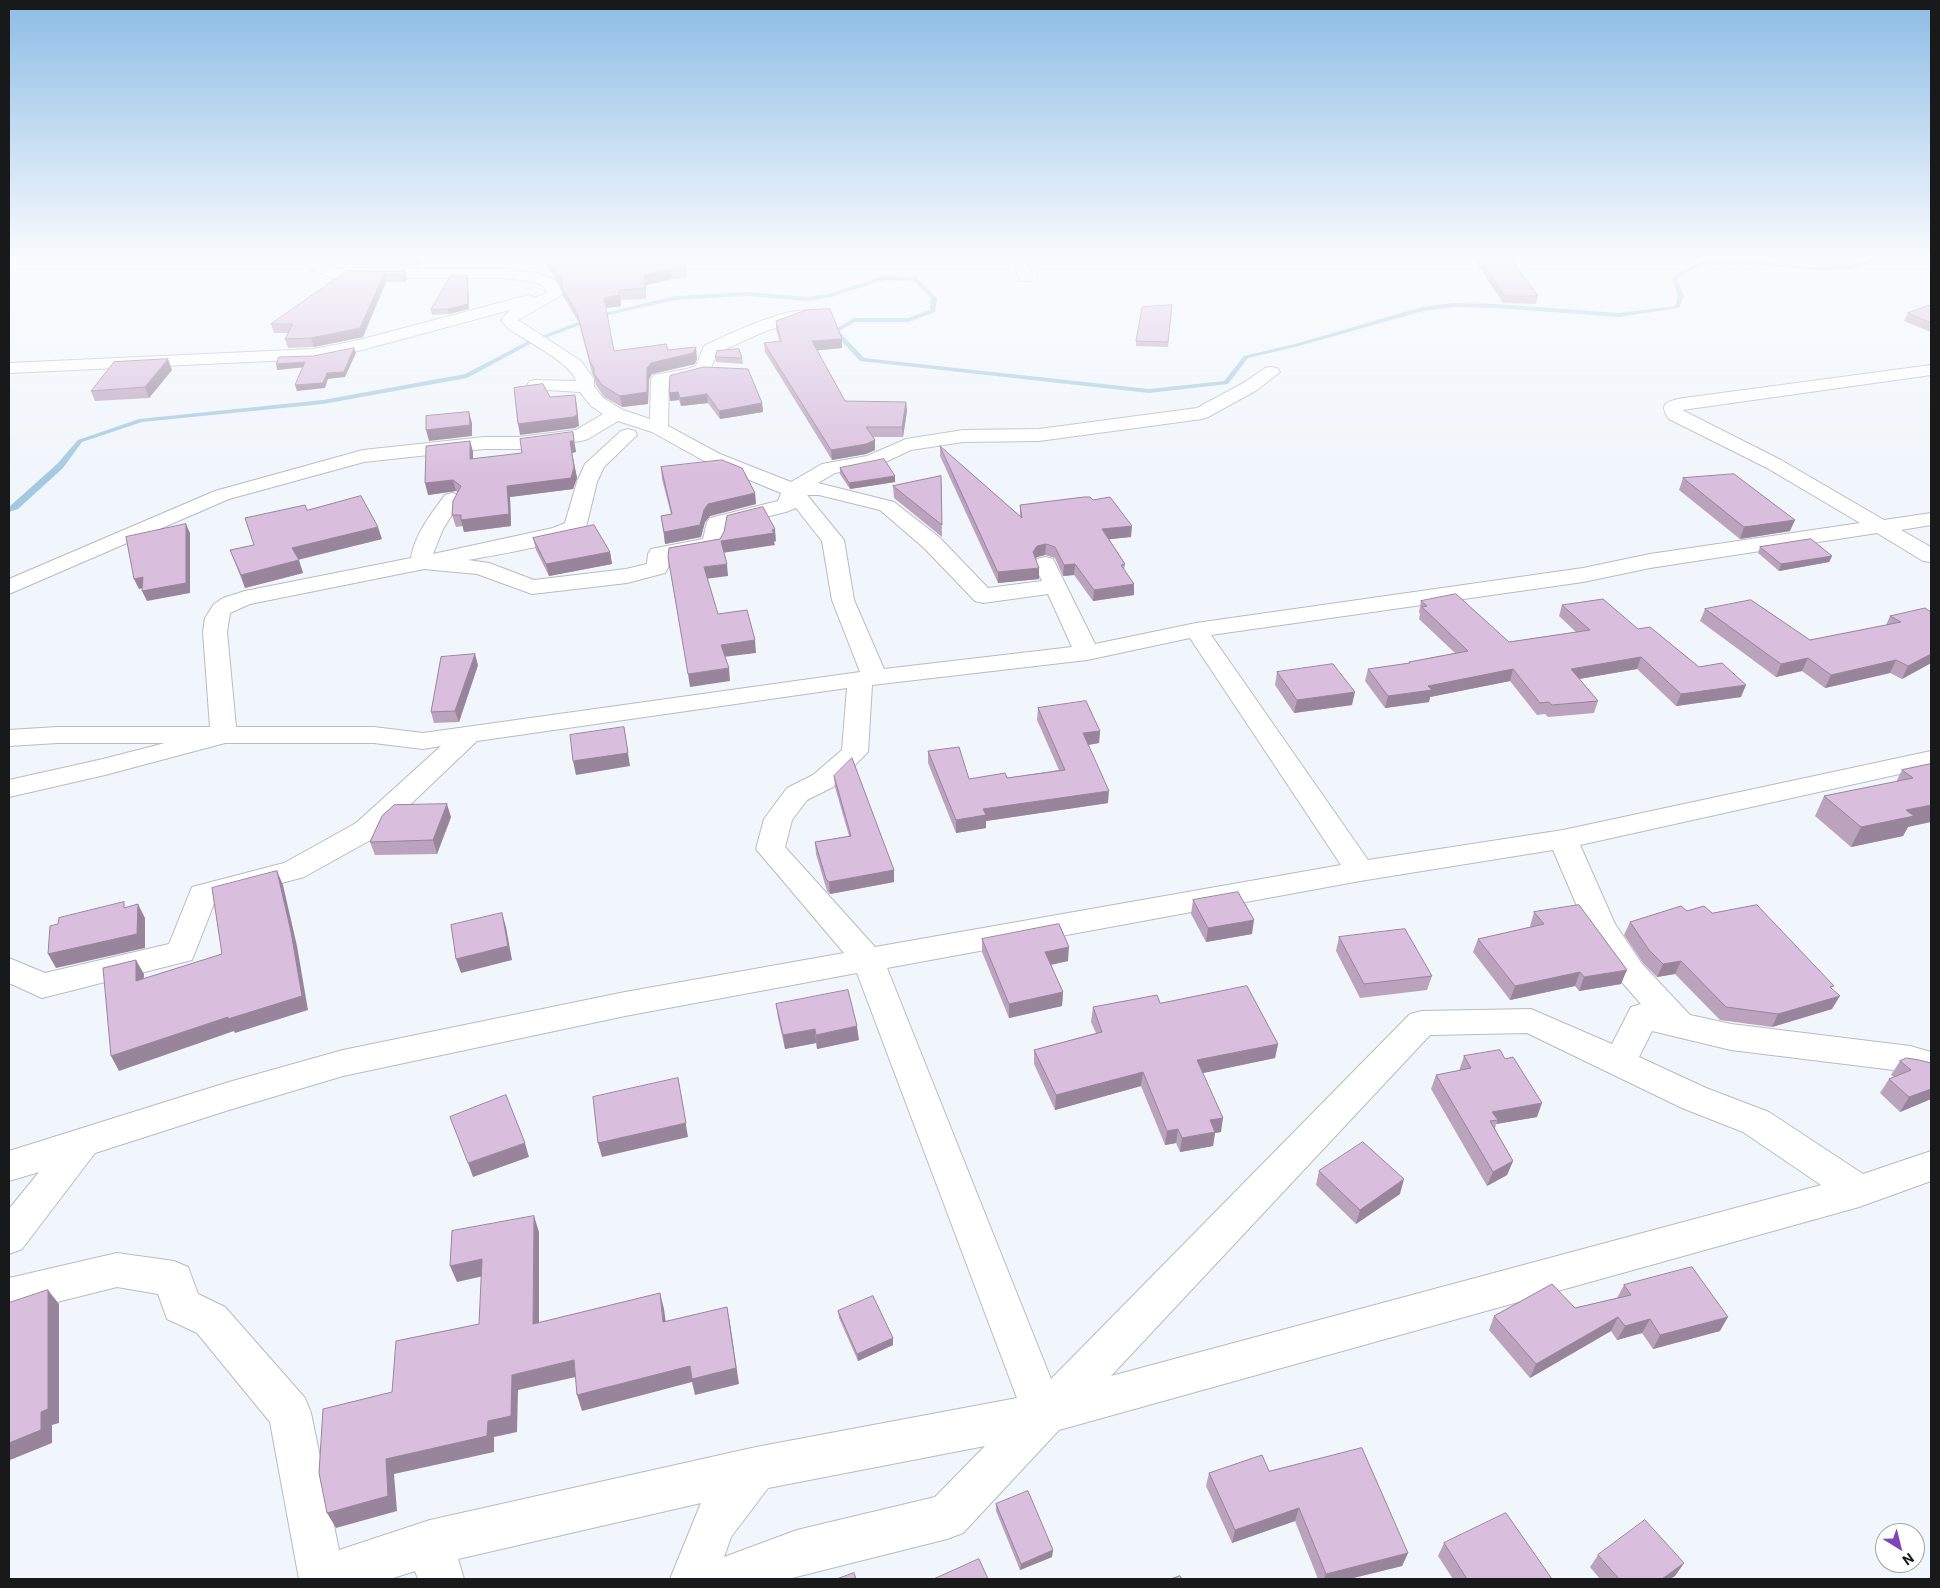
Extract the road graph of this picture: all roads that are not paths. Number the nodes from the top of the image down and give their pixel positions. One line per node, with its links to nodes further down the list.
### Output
1 (416, 330): 4 (street)
2 (522, 330): 10 (street)
3 (752, 330): 5 (street)
4 (9, 368)
5 (704, 369): 6 (street); 12 (street)
6 (723, 370)
7 (1931, 370): 19 (street)
8 (1271, 372): 16 (street)
9 (536, 385): 10 (street)
10 (585, 387): 11 (street)
11 (616, 414): 12 (street); 13 (street)
12 (659, 428): 15 (street)
13 (588, 432): 14 (street); 24 (street)
14 (628, 436): 15 (street); 21 (street)
15 (682, 440): 16 (street)
16 (792, 490): 21 (street); 23 (street); 27 (street)
17 (452, 499): 21 (street)
18 (1931, 519): 19 (street)
19 (1882, 527): 20 (street); 25 (street)
20 (1931, 556)
21 (421, 562): 29 (street)
22 (1045, 564): 23 (street)
23 (1055, 586): 26 (street)
24 (9, 587)
25 (1196, 630): 26 (street); 34 (street)
26 (1087, 653): 27 (street)
27 (867, 678): 28 (street); 35 (street)
28 (471, 733): 29 (street); 36 (street)
29 (224, 735): 30 (street); 32 (street)
30 (9, 738)
31 (1931, 759): 33 (street)
32 (9, 788)
33 (1564, 838): 34 (street); 37 (street)
34 (1360, 871): 35 (street)
35 (868, 960): 40 (street); 46 (street)
36 (9, 969)
37 (1680, 1025): 38 (street); 39 (street)
38 (1618, 1063): 43 (street); 46 (street)
39 (1931, 1065)
40 (82, 1144): 41 (street); 44 (street)
41 (9, 1166)
42 (1931, 1166): 43 (street)
43 (1859, 1191): 46 (street)
44 (9, 1237)
45 (9, 1296): 49 (street)
46 (1044, 1414): 47 (street); 51 (street)
47 (756, 1469): 48 (street); 50 (street)
48 (436, 1561): 49 (street)
49 (323, 1579)
50 (693, 1579)
51 (727, 1579)

